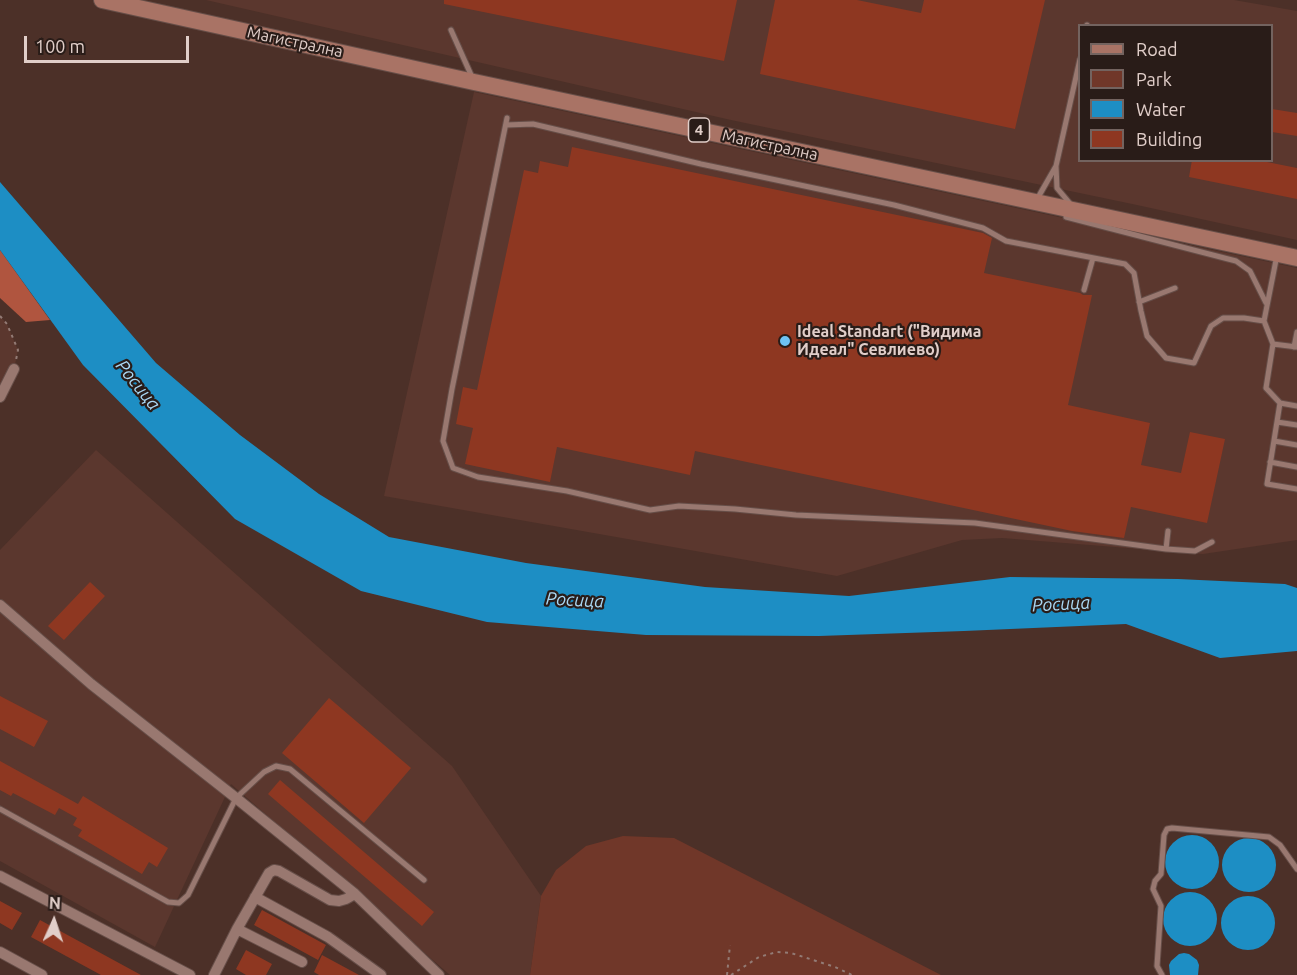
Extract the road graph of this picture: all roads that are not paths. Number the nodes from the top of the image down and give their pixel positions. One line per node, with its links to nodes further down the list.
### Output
1 (102, 0): 4 (main road, Магистрална / 4)
2 (452, 30): 4 (lane)
3 (1078, 68): 7 (lane)
4 (474, 82): 8 (main road, Магистрална / 4)
5 (507, 118): 6 (lane)
6 (506, 125): 12 (lane); 35 (lane)
7 (1056, 166): 8 (lane); 9 (lane)
8 (1040, 207): 9 (main road, Магистрална / 4)
9 (1075, 210): 11 (main road, Магистрална / 4)
10 (1056, 214): 17 (lane)
11 (1277, 253): 13 (main road, Магистрална / 4); 17 (lane)
12 (1093, 258): 15 (lane); 16 (lane)
13 (1297, 258)
14 (1175, 288): 16 (lane)
15 (1084, 290)
16 (1139, 302): 18 (lane)
17 (1266, 303): 18 (lane)
18 (1264, 321): 20 (lane)
19 (1297, 332): 21 (lane)
20 (1273, 344): 21 (lane); 24 (lane)
21 (1296, 347)
22 (14, 369): 23 (street)
23 (0, 397)
24 (1280, 403): 25 (lane); 26 (lane)
25 (1297, 406)
26 (1277, 422): 27 (lane); 28 (lane)
27 (1297, 425)
28 (1274, 441): 29 (lane); 30 (lane)
29 (1297, 444)
30 (1270, 462): 31 (lane); 32 (lane)
31 (1297, 467)
32 (1297, 489)
33 (1168, 531): 35 (lane)
34 (1212, 542): 35 (lane)
35 (1166, 549)
36 (0, 605): 37 (street)
37 (236, 798): 38 (lane); 41 (lane); 42 (street)
38 (0, 809)
39 (1297, 869): 52 (lane)
40 (0, 876): 48 (street)
41 (424, 880)
42 (355, 894): 43 (street); 51 (street)
43 (255, 897): 44 (street); 50 (street)
44 (237, 929): 46 (street); 49 (street)
45 (0, 952): 47 (street)
46 (302, 962)
47 (42, 975)
48 (190, 975)
49 (214, 975)
50 (381, 975)
51 (439, 975)
52 (1162, 975)

